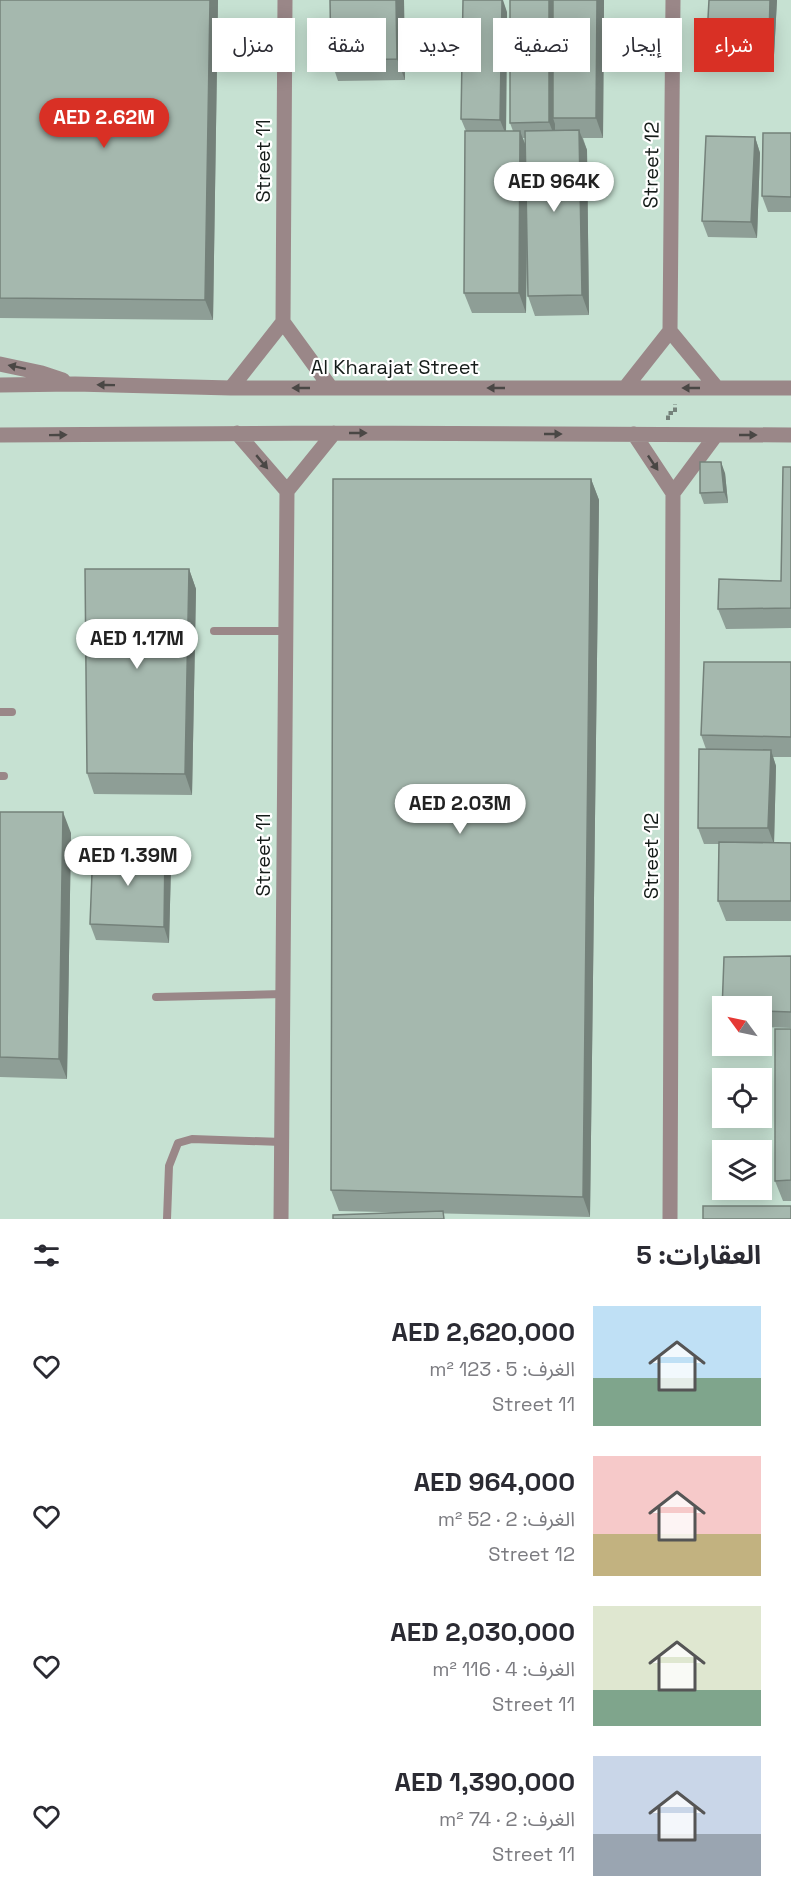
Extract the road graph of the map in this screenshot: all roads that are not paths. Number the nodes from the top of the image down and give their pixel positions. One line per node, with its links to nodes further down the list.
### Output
1 (285, 0): 3 (street, Street 11)
2 (674, 0): 4 (street, Street 12)
3 (283, 322): 8 (street); 9 (street)
4 (670, 331): 10 (street); 11 (street)
5 (0, 364): 6 (street, one-way to 5)
6 (75, 384): 7 (street, Al Kharajat Street); 8 (street, Al Kharajat Street, one-way to 6)
7 (0, 385)
8 (231, 388): 9 (street, Al Kharajat Street, one-way to 8)
9 (331, 388): 10 (street, Al Kharajat Street, one-way to 9)
10 (626, 388): 11 (street, Al Kharajat Street, one-way to 10)
11 (717, 388): 12 (street, Al Kharajat Street)
12 (791, 388)
13 (237, 433): 14 (street); 16 (street, one-way to 13); 19 (street, one-way to 19)
14 (334, 433): 15 (street, one-way to 15); 19 (street)
15 (634, 434): 17 (street); 20 (street, one-way to 20)
16 (0, 435)
17 (716, 435): 18 (street, one-way to 18); 20 (street)
18 (791, 435)
19 (287, 491): 22 (street, Street 11)
20 (673, 493): 30 (street, Street 12)
21 (214, 631): 22 (lane)
22 (286, 631): 25 (street, Street 11)
23 (0, 712): 24 (lane)
24 (12, 712)
25 (283, 994): 26 (lane); 27 (street, Street 11)
26 (156, 997)
27 (282, 1142): 28 (lane); 29 (street, Street 11)
28 (167, 1219)
29 (282, 1219)
30 (670, 1219)

